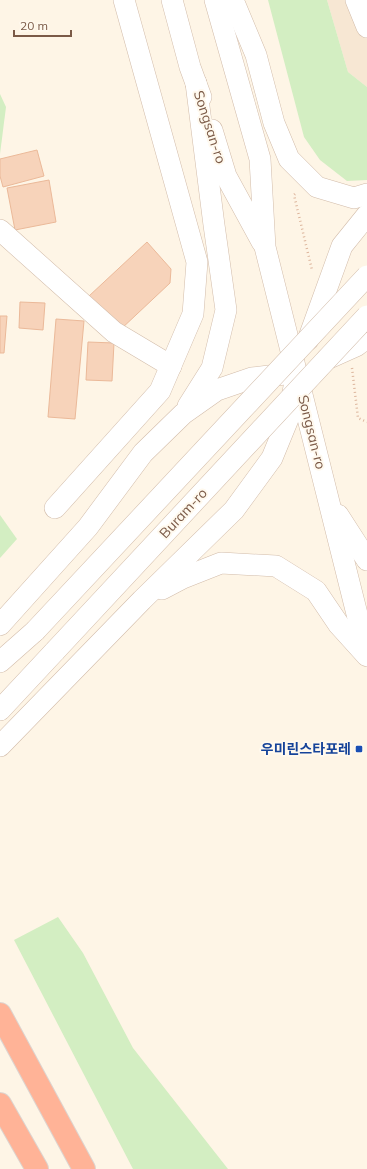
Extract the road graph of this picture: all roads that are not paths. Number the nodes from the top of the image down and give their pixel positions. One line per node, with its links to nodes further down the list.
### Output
1 (124, 0): 15 (street)
2 (172, 0): 7 (street, Songsan-ro)
3 (215, 0): 11 (street, Songsan-ro)
4 (233, 0): 8 (street)
5 (356, 0): 6 (street)
6 (367, 27)
7 (196, 83): 11 (street, Songsan-ro); 17 (street)
8 (367, 194)
9 (367, 215): 16 (street)
10 (0, 230): 15 (street)
11 (265, 247): 16 (street, Songsan-ro)
12 (367, 276): 25 (street, Buram-ro, bridge)
13 (367, 316): 26 (street, Buram-ro, bridge)
14 (359, 343): 16 (street)
15 (171, 366): 19 (street)
16 (297, 373): 17 (street); 18 (street, Songsan-ro); 21 (street)
17 (183, 414): 22 (street)
18 (330, 501): 20 (street, Songsan-ro); 23 (street, Songsan-ro)
19 (55, 508)
20 (367, 560)
21 (142, 600): 24 (street); 27 (street)
22 (0, 625)
23 (367, 644)
24 (367, 656)
25 (0, 662)
26 (0, 710)
27 (0, 746)
28 (0, 1014): 31 (highway)
29 (0, 1104): 30 (highway)
30 (37, 1169)
31 (84, 1169)

